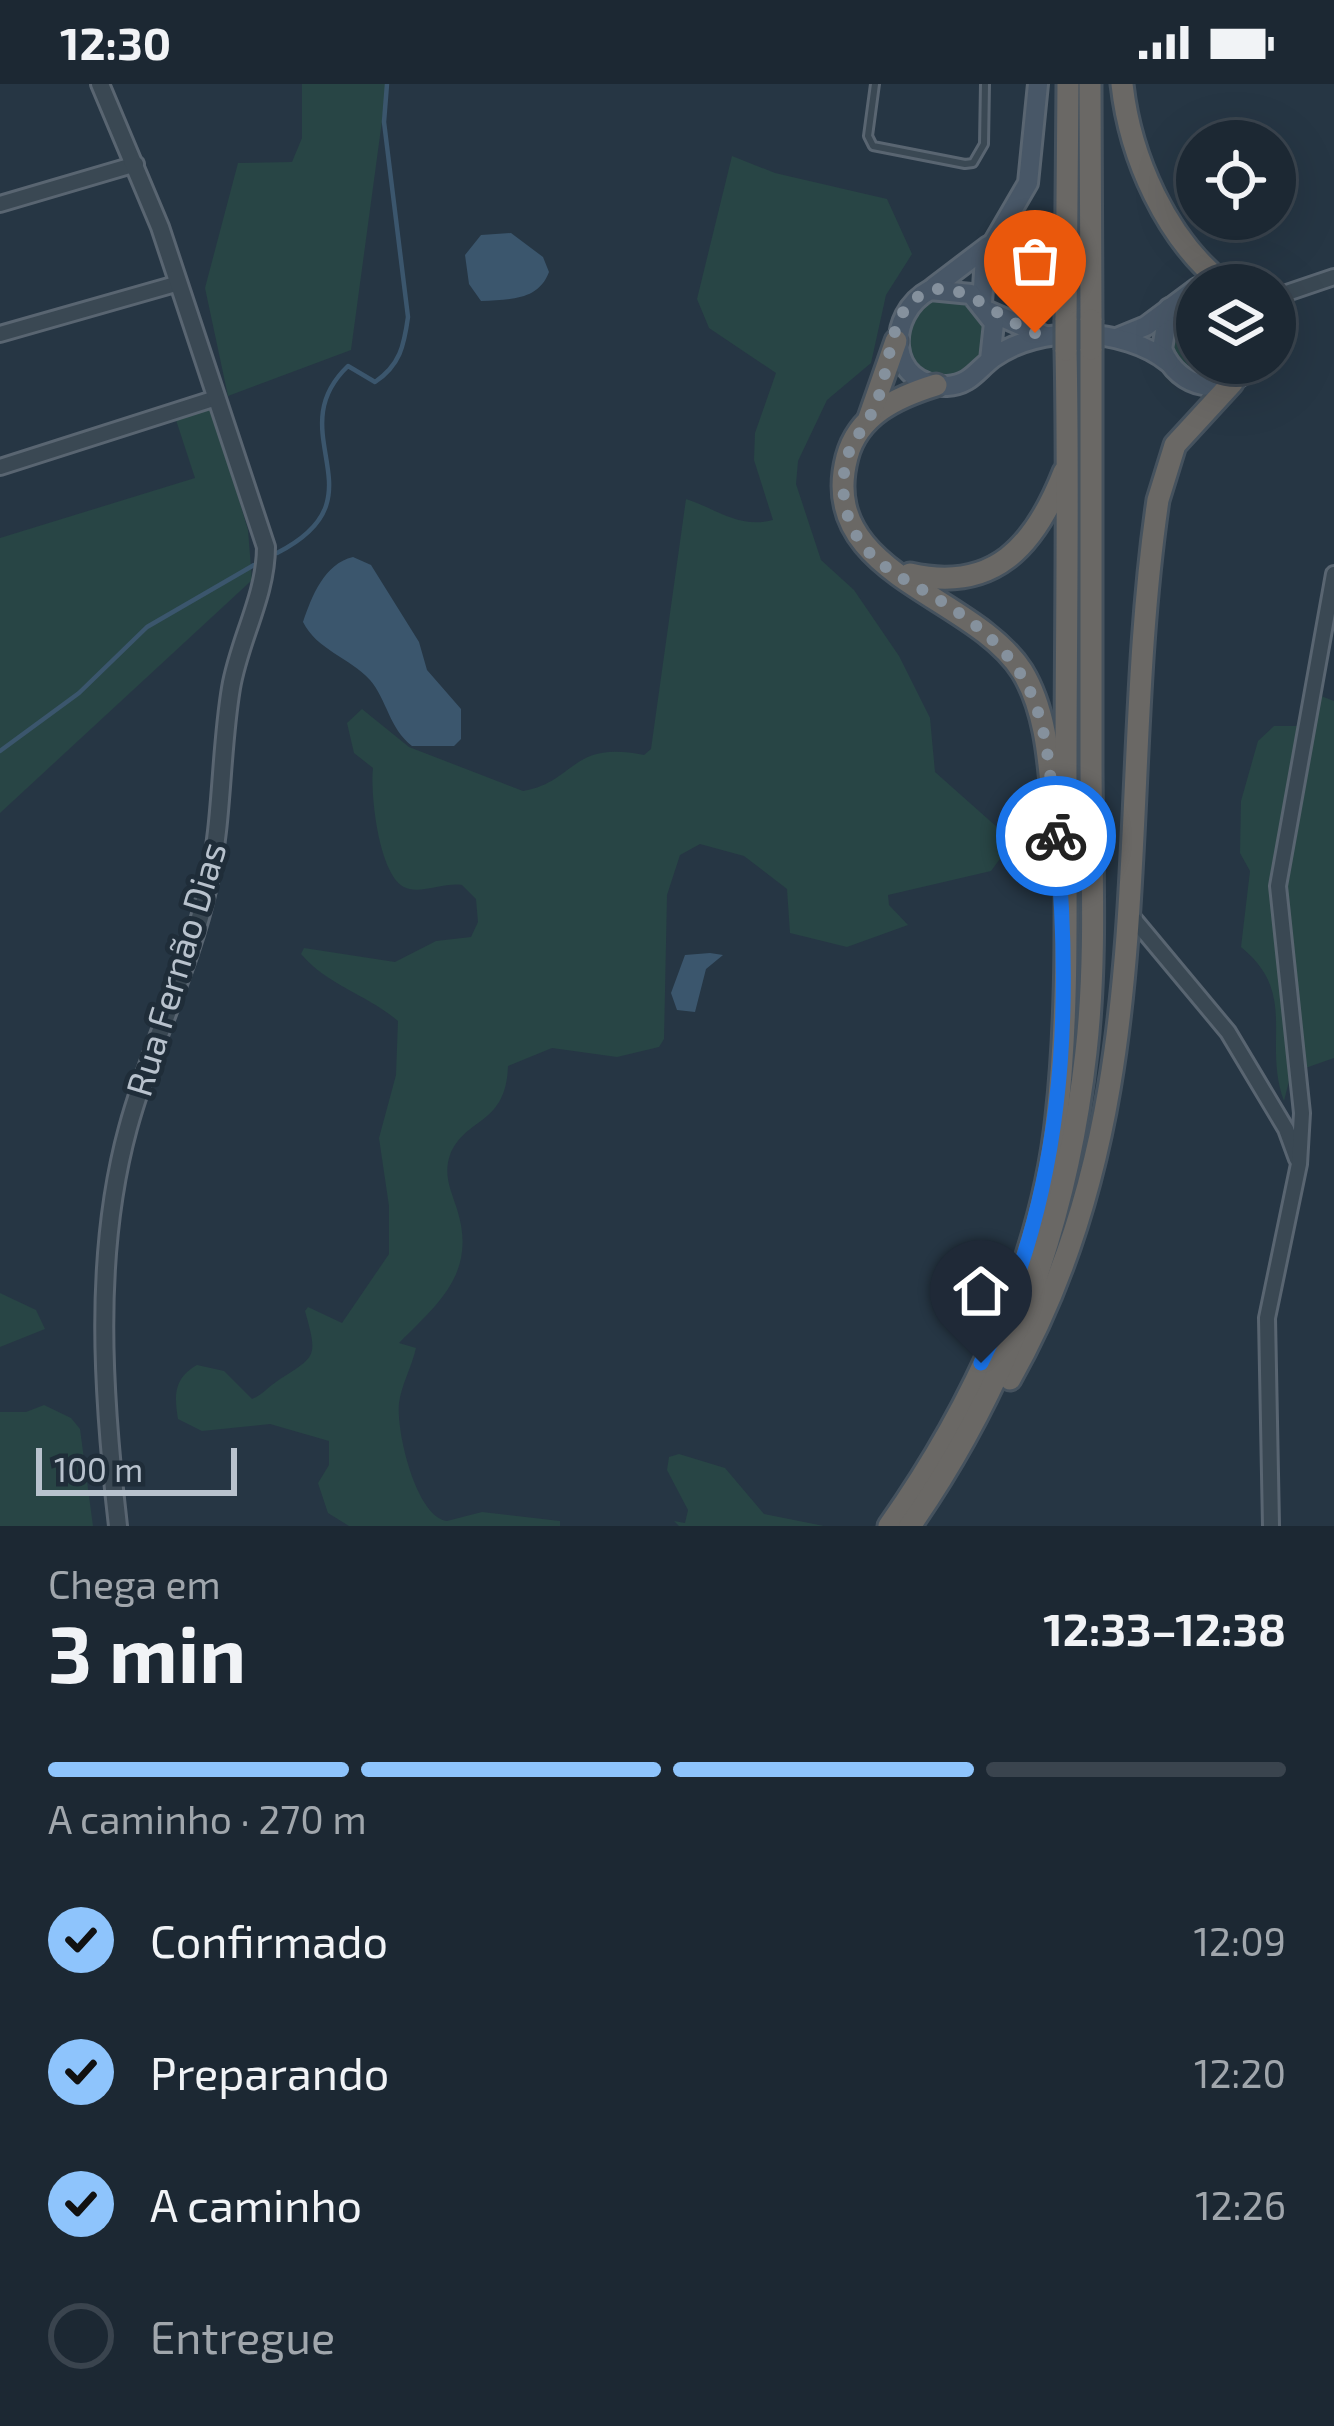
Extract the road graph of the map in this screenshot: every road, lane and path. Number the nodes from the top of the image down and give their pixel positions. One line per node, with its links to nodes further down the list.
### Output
1 (100, 84): 8 (street, Rua Fernão Dias)
2 (874, 84): 3 (lane)
3 (986, 84)
4 (1038, 84): 10 (main road)
5 (1068, 84): 22 (highway, bridge)
6 (1090, 84): 39 (highway, bridge)
7 (1122, 84): 11 (highway)
8 (136, 164): 9 (street); 13 (street, Rua Fernão Dias)
9 (0, 204)
10 (992, 243): 14 (main road); 17 (main road)
11 (1203, 264)
12 (1334, 277): 15 (street)
13 (178, 283): 19 (street); 28 (street, Rua Fernão Dias)
14 (930, 290): 17 (main road); 21 (main road)
15 (1296, 291)
16 (1176, 303): 18 (main road)
17 (985, 307): 22 (main road); 23 (main road)
18 (1169, 308): 20 (main road); 24 (main road)
19 (0, 334)
20 (1119, 337): 22 (main road); 24 (main road)
21 (896, 340): 27 (main road); 29 (highway)
22 (1058, 344): 23 (main road); 30 (highway)
23 (990, 360): 27 (main road)
24 (1168, 362): 25 (main road)
25 (1176, 370)
26 (1231, 384): 34 (highway)
27 (936, 385): 29 (highway)
28 (216, 398): 31 (street); 40 (street, Rua Fernão Dias)
29 (868, 419): 32 (highway)
30 (1069, 460): 32 (highway); 35 (highway)
31 (0, 467)
32 (888, 570): 35 (highway)
33 (1334, 574): 38 (street)
34 (1127, 912): 36 (street); 37 (highway)
35 (1065, 922): 41 (highway)
36 (1158, 953): 37 (street); 38 (street)
37 (1125, 962): 39 (highway)
38 (1299, 1164): 43 (street)
39 (965, 1444): 42 (highway)
40 (118, 1526)
41 (889, 1526)
42 (910, 1526)
43 (1271, 1526)

